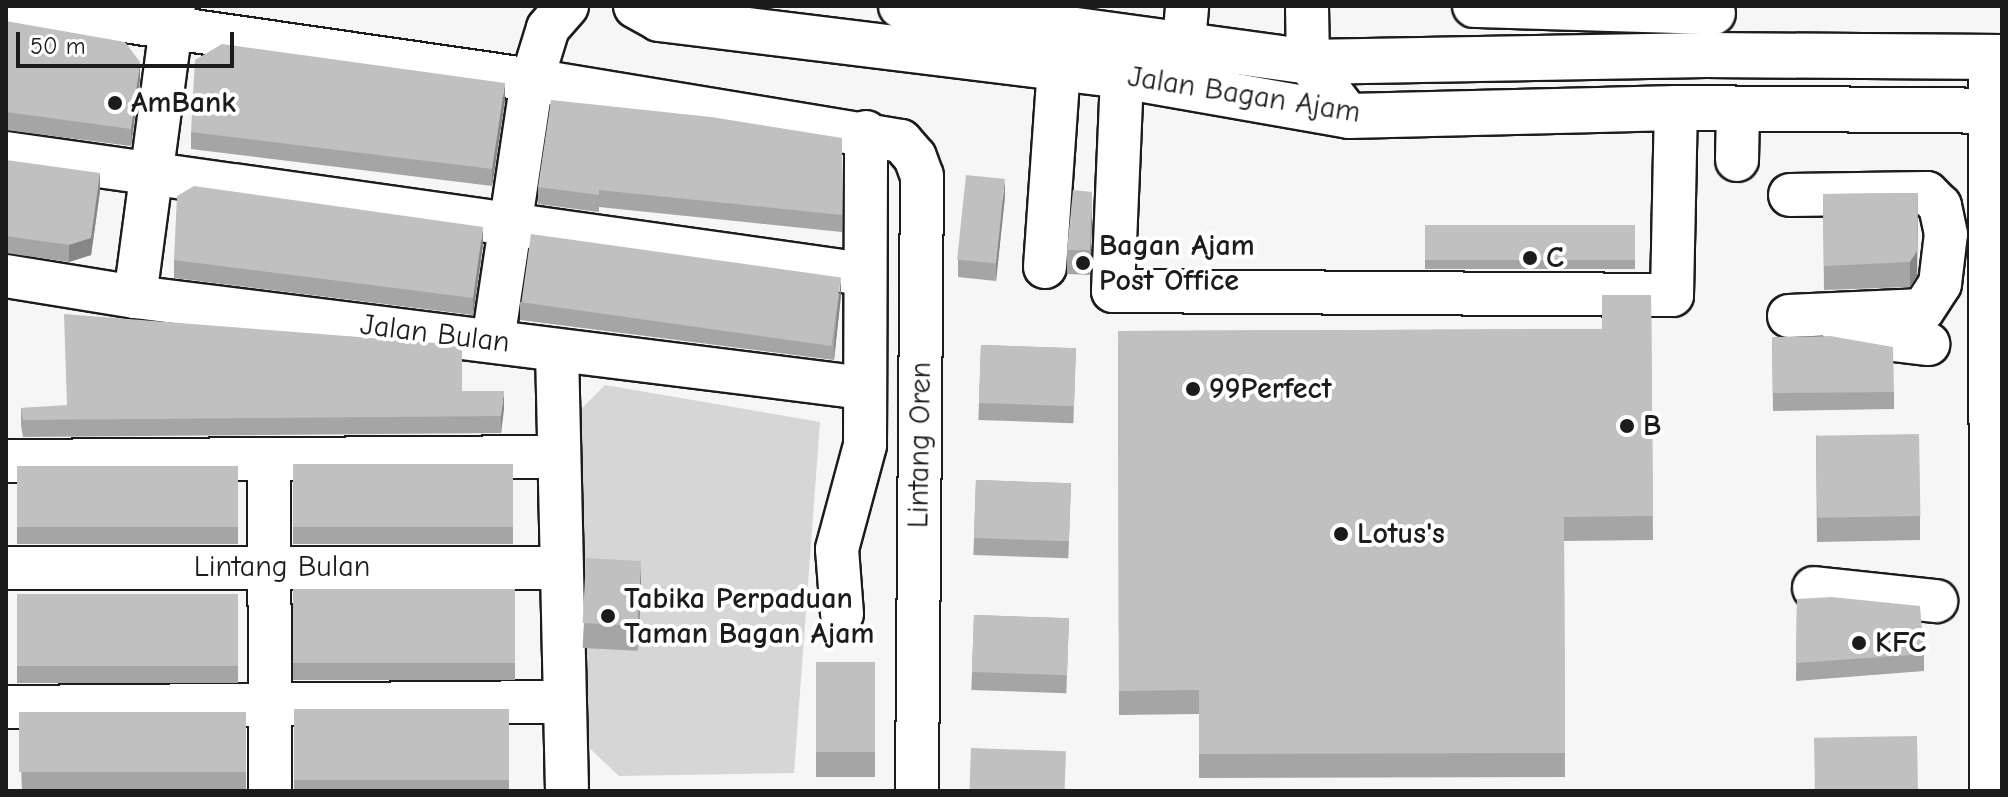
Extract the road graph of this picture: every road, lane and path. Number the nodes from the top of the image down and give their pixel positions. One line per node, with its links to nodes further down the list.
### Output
1 (21, 6): 10 (street, Lintang Oren)
2 (521, 6): 17 (street)
3 (567, 6): 17 (street)
4 (636, 6): 15 (main road, Jalan Bagan Ajam)
5 (901, 6): 11 (main road, Jalan Bagan Ajam)
6 (1307, 6): 14 (street)
7 (1474, 6): 8 (street)
8 (1579, 9): 9 (street)
9 (1714, 13)
10 (170, 15): 17 (street, Lintang Oren); 25 (street)
11 (1067, 16): 12 (main road, Jalan Bagan Ajam)
12 (1186, 24): 14 (main road, Jalan Bagan Ajam)
13 (1996, 57): 14 (main road, Jalan Bagan Ajam); 20 (street)
14 (1308, 62): 21 (street)
15 (1059, 69): 16 (main road, Jalan Bagan Ajam); 28 (street)
16 (1122, 76): 18 (street); 21 (main road, Jalan Bagan Ajam)
17 (532, 80): 22 (street, Lintang Oren); 27 (street)
18 (1676, 108): 19 (main road, Jalan Bagan Ajam); 21 (main road, Jalan Bagan Ajam)
19 (1738, 110): 20 (main road, Jalan Bagan Ajam); 24 (street)
20 (1996, 111): 45 (street)
21 (1349, 116)
22 (866, 132): 29 (street); 51 (street, Lintang Oren)
23 (6, 153): 25 (street)
24 (1737, 160)
25 (151, 177): 27 (street); 31 (street)
26 (1790, 195): 33 (street)
27 (511, 220): 29 (street); 32 (street)
28 (1045, 267)
29 (864, 274): 35 (street)
30 (6, 276): 31 (street, Jalan Bulan)
31 (135, 297): 32 (street, Jalan Bulan)
32 (493, 341): 34 (street, Jalan Bulan)
33 (1928, 344)
34 (557, 350): 35 (street, Jalan Bulan); 36 (street)
35 (864, 388): 44 (street)
36 (556, 457): 37 (street); 41 (street)
37 (269, 459): 38 (street); 39 (street)
38 (6, 461)
39 (269, 567): 40 (street, Lintang Bulan); 41 (street, Lintang Bulan); 47 (street)
40 (6, 568)
41 (558, 568): 46 (street)
42 (1814, 588): 43 (street)
43 (1936, 601)
44 (842, 614)
45 (1996, 635): 52 (street)
46 (561, 702): 47 (street); 50 (street)
47 (270, 703): 48 (street); 49 (street)
48 (6, 707)
49 (270, 791)
50 (567, 791)
51 (917, 791)
52 (1991, 791)

